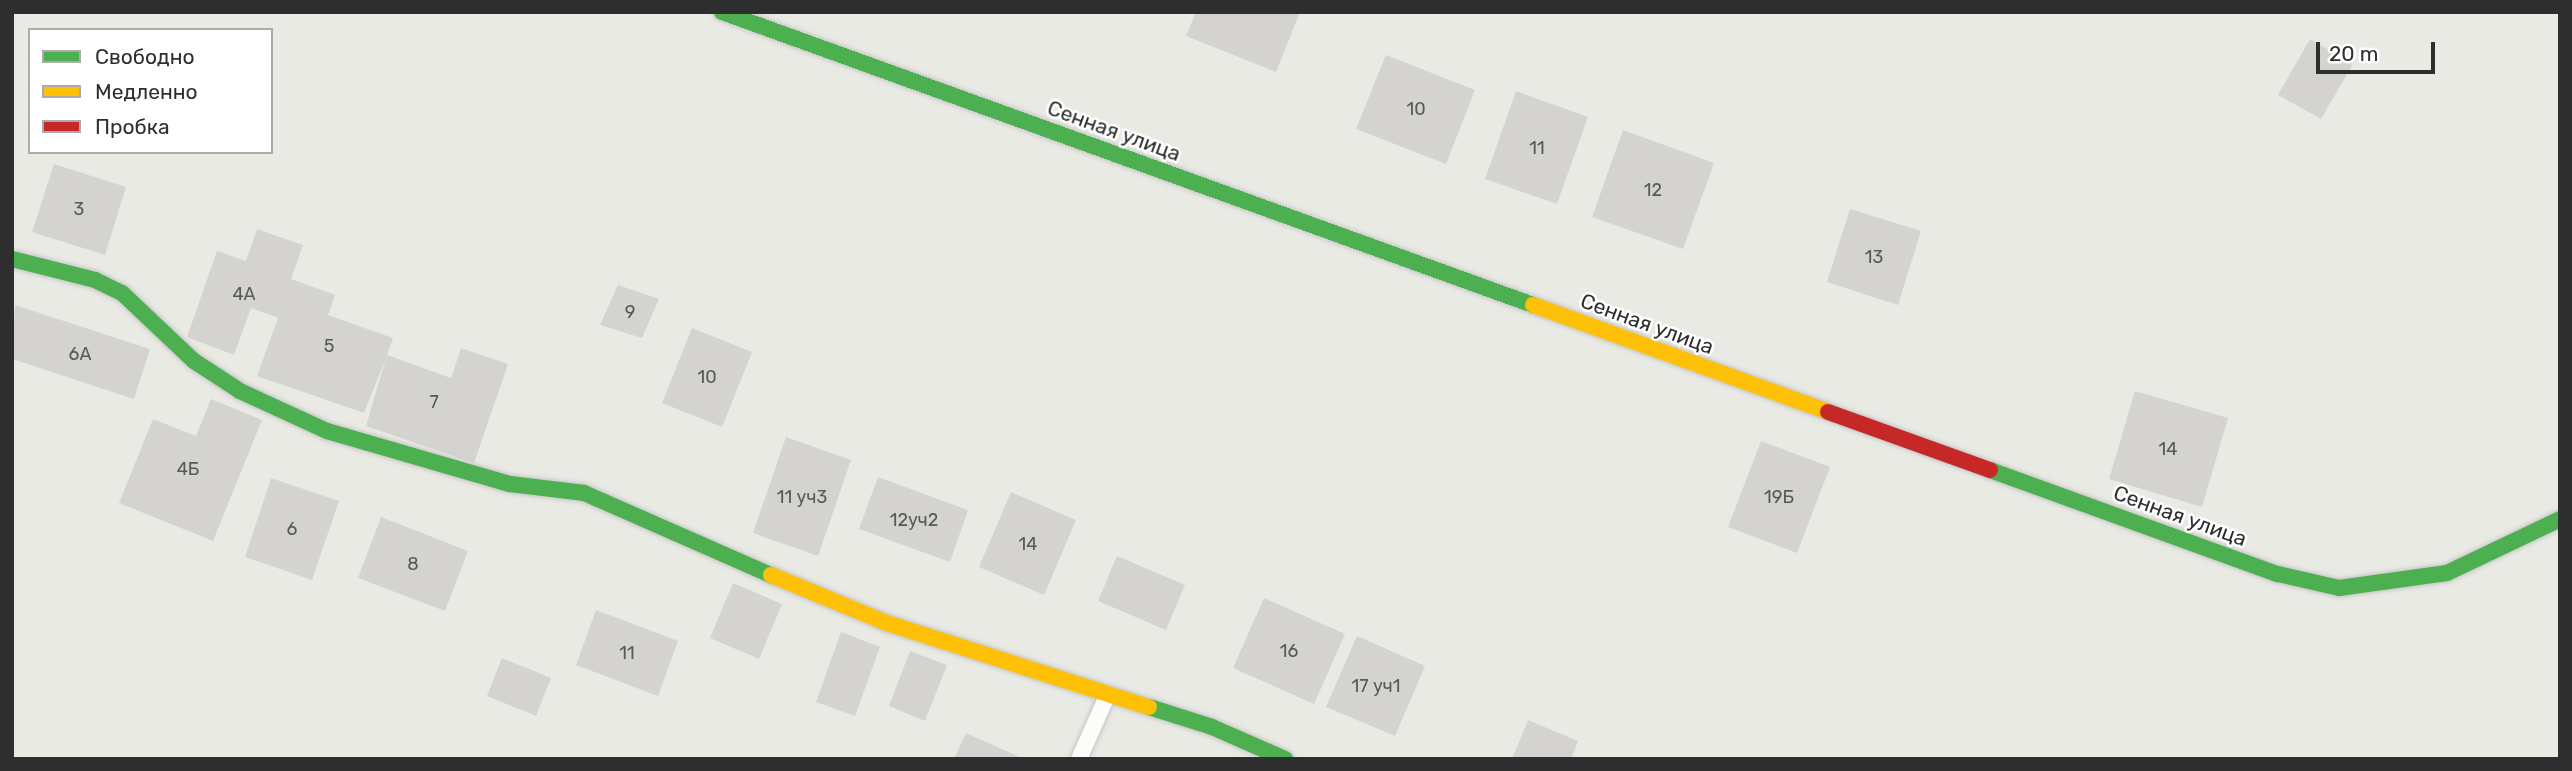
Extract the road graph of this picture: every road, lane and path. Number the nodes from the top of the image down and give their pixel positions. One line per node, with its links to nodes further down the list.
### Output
1 (722, 12): 3 (street, Сенная улица)
2 (12, 259): 4 (street)
3 (2560, 519)
4 (1108, 695): 5 (lane); 6 (street)
5 (1079, 759)
6 (1285, 759)

